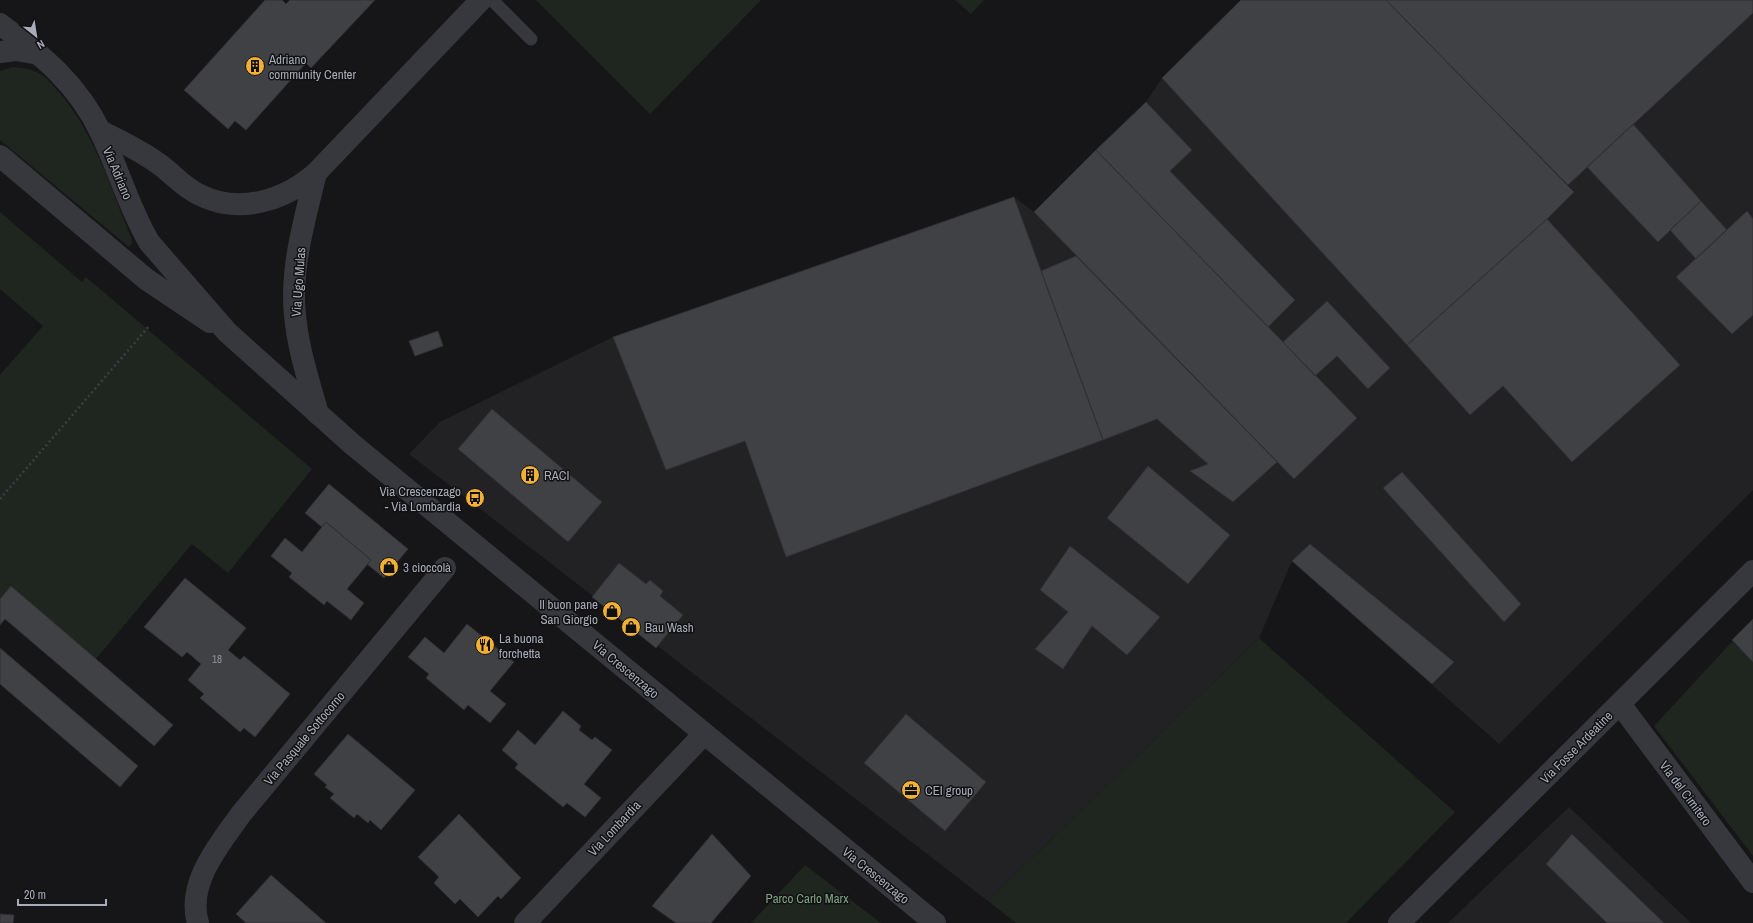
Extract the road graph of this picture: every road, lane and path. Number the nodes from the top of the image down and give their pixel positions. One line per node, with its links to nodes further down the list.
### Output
1 (481, 0): 9 (street)
2 (492, 0): 4 (lane)
3 (0, 24): 6 (street, Via Adriano)
4 (531, 39)
5 (0, 52): 6 (street)
6 (41, 55): 7 (street, Via Adriano)
7 (100, 131): 9 (street); 11 (street, Via Adriano)
8 (0, 156): 11 (street, Via Adriano)
9 (316, 174): 12 (street, Via Ugo Mulas)
10 (150, 325): 13 (path)
11 (227, 332): 12 (street, Via Adriano)
12 (318, 414): 17 (street, Via Crescenzago)
13 (0, 499)
14 (445, 568): 19 (street, Via Pasquale Sottocorno)
15 (1753, 571): 16 (street, Via Fosse Ardeatine)
16 (1620, 704): 18 (street, Via del Cimitero); 22 (street, Via Fosse Ardeatine)
17 (704, 734): 20 (street, Via Lombardia); 21 (street, Via Crescenzago)
18 (1753, 882)
19 (198, 923)
20 (525, 923)
21 (935, 923)
22 (1399, 923)

